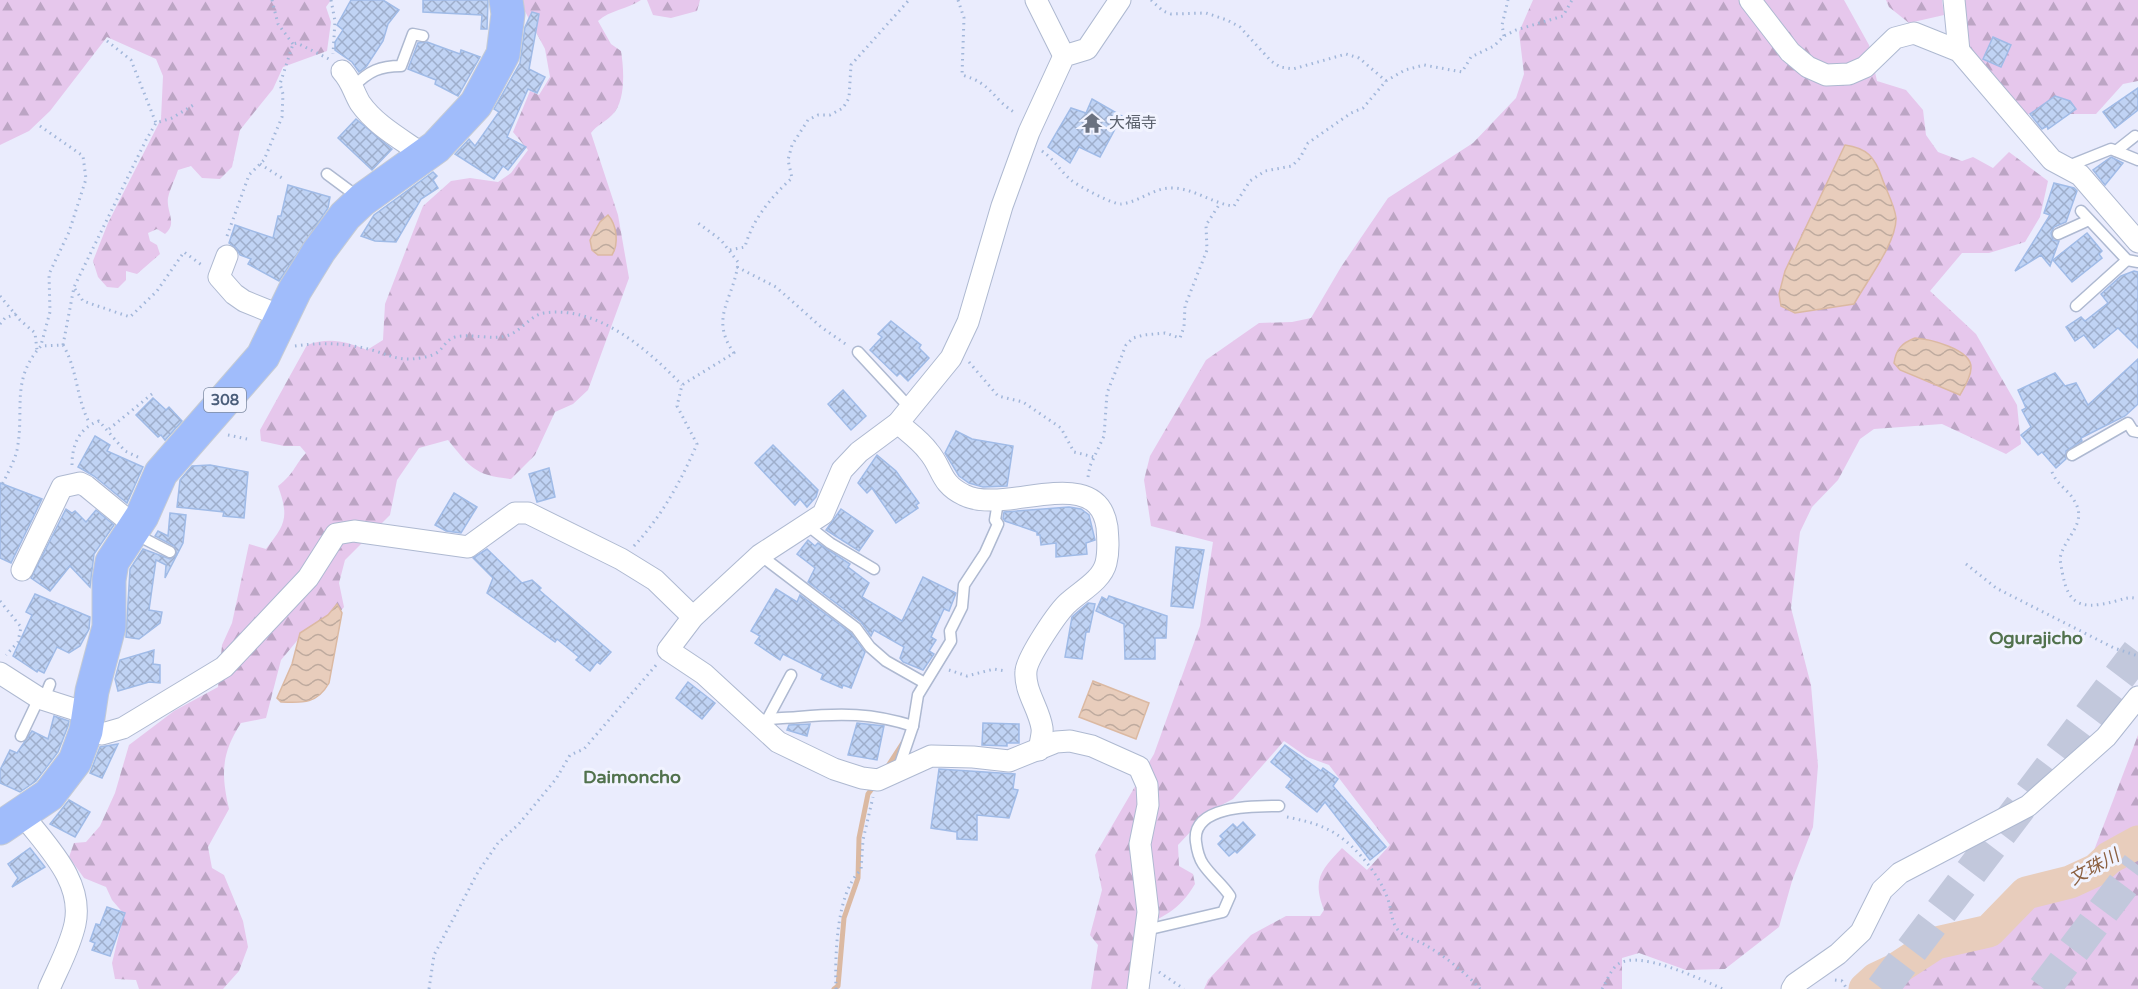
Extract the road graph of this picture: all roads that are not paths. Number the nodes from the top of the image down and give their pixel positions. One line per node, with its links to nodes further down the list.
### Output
1 (506, 0): 12 (highway, 308)
2 (1036, 0): 8 (street)
3 (1120, 0): 8 (street)
4 (1750, 0): 7 (street)
5 (1954, 0): 7 (street)
6 (423, 36): 9 (lane)
7 (1959, 51): 14 (street)
8 (1064, 56): 24 (street)
9 (348, 79): 12 (street)
10 (2135, 136): 11 (lane)
11 (2116, 151): 13 (lane); 14 (lane)
12 (425, 156): 16 (highway, 308)
13 (2138, 160)
14 (2065, 167): 18 (street)
15 (327, 174): 16 (lane)
16 (362, 200): 22 (highway, 308)
17 (2058, 234): 20 (lane)
18 (2138, 242)
19 (226, 256): 22 (street)
20 (2133, 261): 21 (lane)
21 (2076, 306)
22 (276, 328): 29 (highway, 308)
23 (858, 352): 24 (lane)
24 (904, 416): 27 (street); 28 (street)
25 (2138, 432): 26 (lane)
26 (2072, 455)
27 (998, 502): 37 (lane); 44 (street)
28 (807, 525): 31 (street); 32 (lane)
29 (134, 529): 30 (lane); 33 (street); 41 (highway, 308)
30 (170, 552)
31 (760, 555): 34 (street); 37 (lane)
32 (874, 569)
33 (22, 570)
34 (693, 617): 40 (street); 41 (street)
35 (3, 665): 38 (street)
36 (791, 675): 40 (lane)
37 (923, 682): 42 (lane)
38 (44, 694): 41 (street); 43 (lane)
39 (2138, 697): 51 (street)
40 (764, 722): 42 (lane); 45 (street)
41 (87, 723): 47 (highway, 308)
42 (913, 726): 45 (lane)
43 (21, 736)
44 (1039, 750): 45 (street); 48 (street)
45 (898, 771)
46 (1279, 806): 48 (lane)
47 (11, 821): 49 (street)
48 (1146, 930): 50 (street)
49 (49, 989)
50 (1138, 989)
51 (1792, 989)

